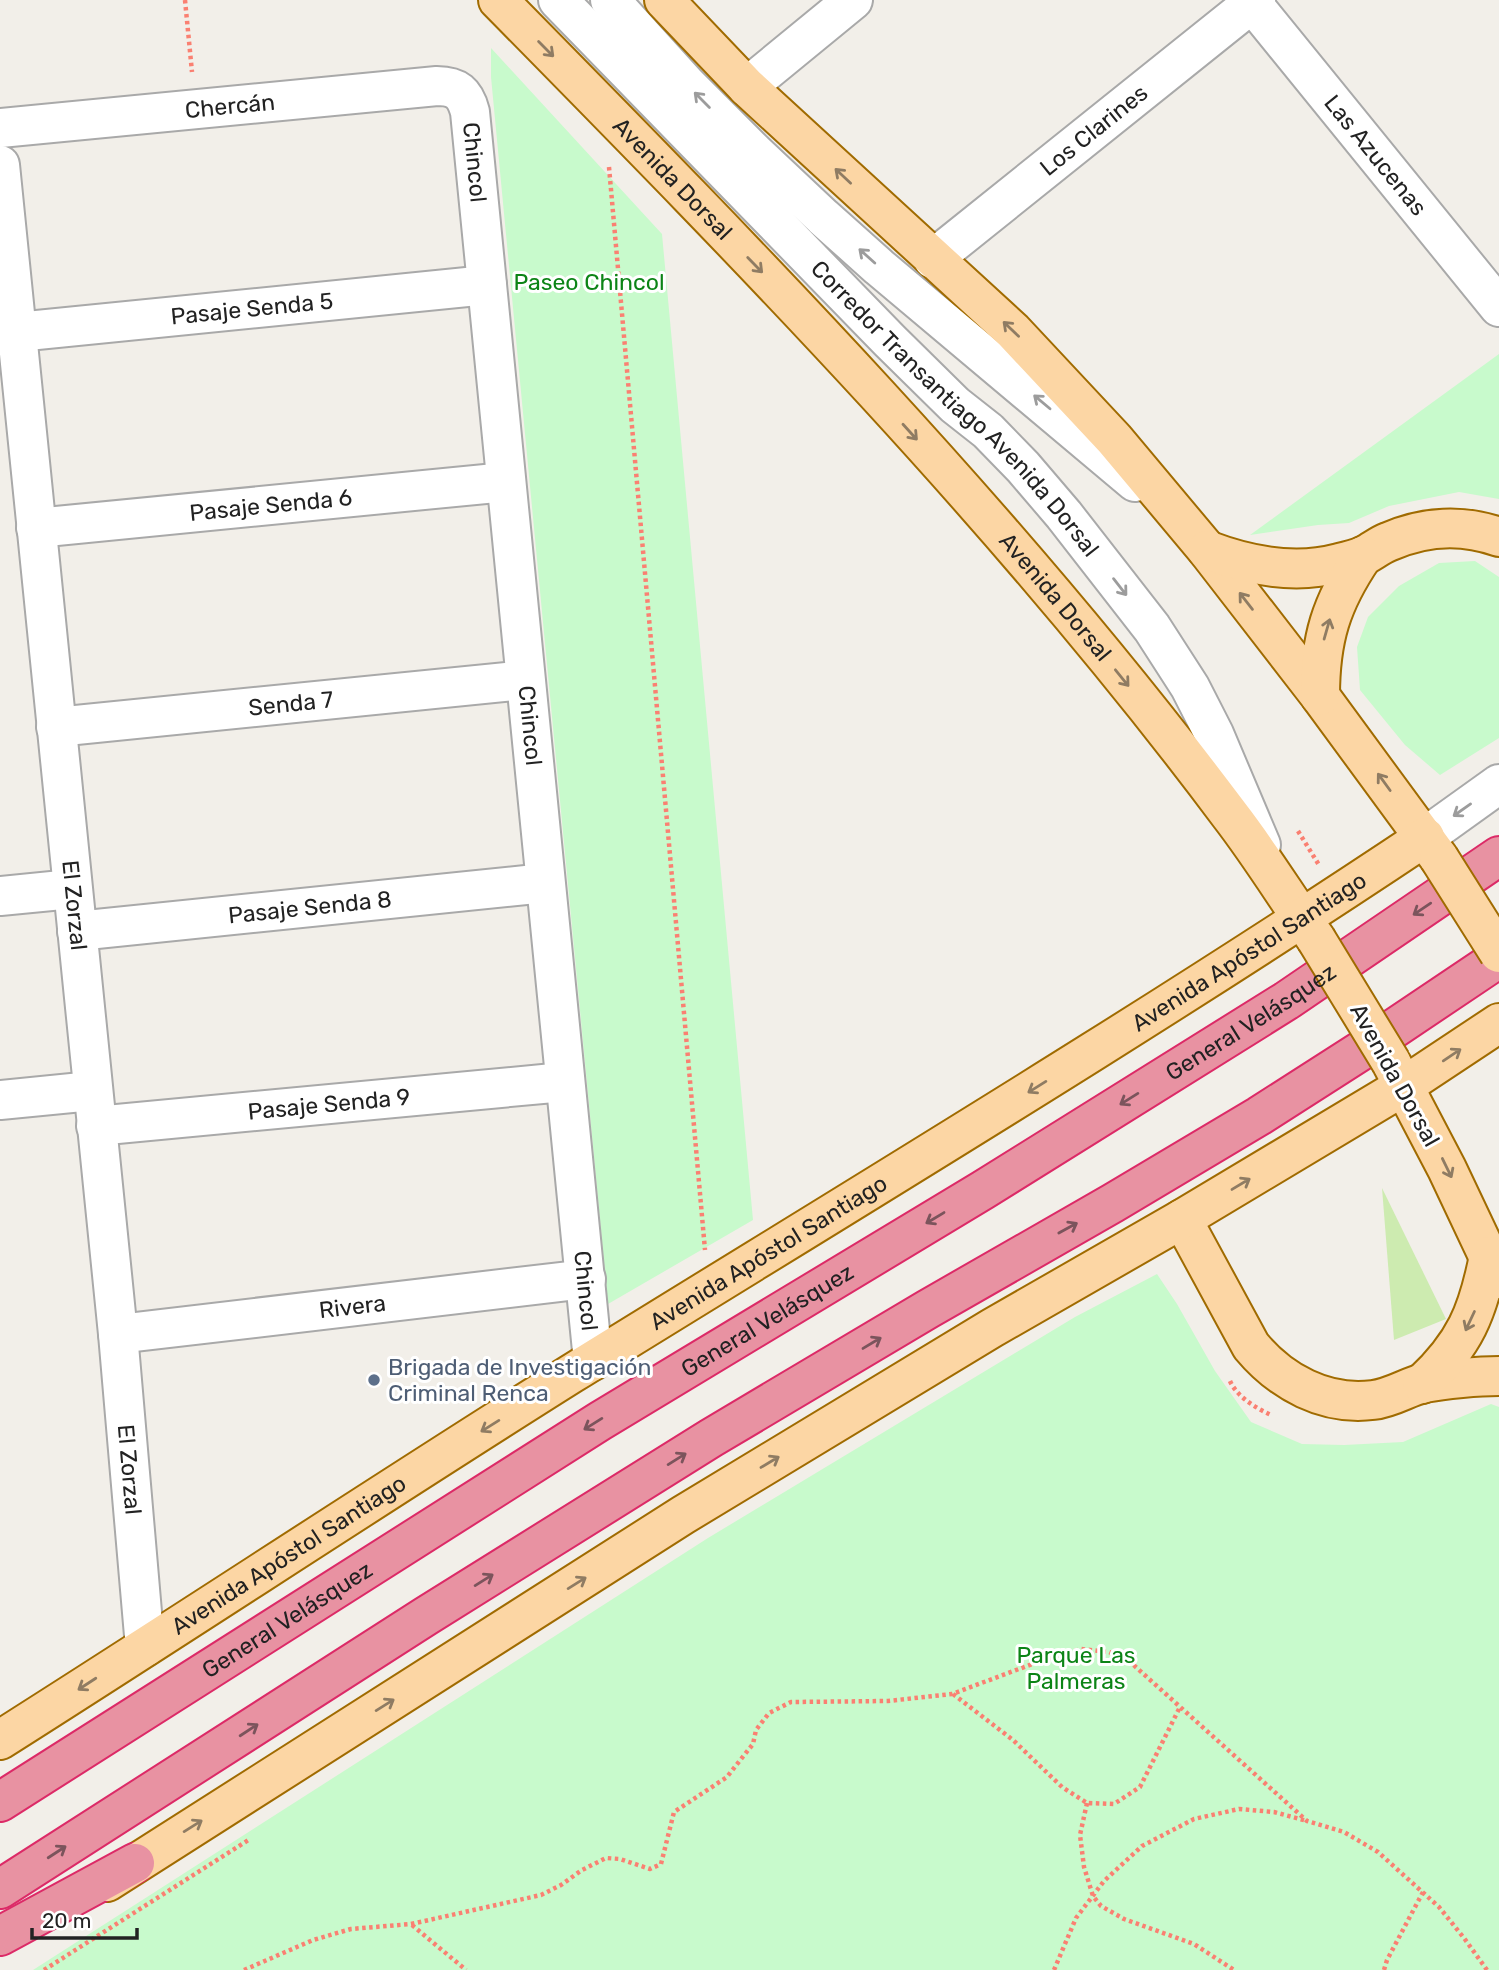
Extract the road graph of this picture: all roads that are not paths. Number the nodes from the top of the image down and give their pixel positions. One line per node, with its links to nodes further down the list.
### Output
1 (498, 0): 26 (main road, Avenida Dorsal, one-way to 26)
2 (558, 0): 26 (street, Corredor Transantiago Avenida Dorsal, one-way to 26)
3 (610, 0): 18 (street, Corredor Transantiago Avenida Dorsal, one-way to 3)
4 (664, 0): 7 (main road)
5 (853, 0): 7 (street)
6 (1254, 1): 11 (street, Los Clarines); 13 (street, Las Azucenas)
7 (747, 87): 11 (main road, one-way to 7)
8 (460, 92): 9 (street, Chercán); 12 (street, Chincol)
9 (0, 128)
10 (0, 165): 14 (street, El Zorzal)
11 (933, 259): 18 (main road, one-way to 11)
12 (487, 285): 14 (street, Pasaje Senda 5); 15 (street, Chincol)
13 (1499, 307)
14 (17, 332): 16 (street, El Zorzal)
15 (506, 482): 16 (street, Pasaje Senda 6); 20 (street, Chincol)
16 (36, 528): 22 (street, El Zorzal)
17 (1499, 537): 19 (main road)
18 (1197, 538): 19 (main road); 21 (main road, one-way to 18)
19 (1363, 556): 21 (main road, one-way to 19)
20 (525, 680): 22 (street, Senda 7); 27 (street, Chincol)
21 (1320, 696): 24 (main road, one-way to 21)
22 (56, 727): 28 (street, El Zorzal)
23 (1499, 784): 24 (street, Avenida Apóstol Santiago, one-way to 24)
24 (1432, 848): 30 (main road, Avenida Apóstol Santiago); 32 (main road, bridge)
25 (1499, 856): 47 (highway, General Velásquez, one-way to 47)
26 (1272, 873): 30 (main road, Avenida Dorsal)
27 (545, 883): 31 (street, Pasaje Senda 8); 35 (street, Chincol)
28 (72, 889): 29 (street); 31 (street, El Zorzal)
29 (0, 896)
30 (1309, 929): 34 (main road, Avenida Dorsal, bridge); 42 (main road, Avenida Apóstol Santiago, one-way to 42)
31 (77, 931): 37 (street, El Zorzal)
32 (1499, 956): 49 (highway, one-way to 32)
33 (1499, 1023): 34 (main road, one-way to 33)
34 (1398, 1074): 38 (main road, one-way to 34); 39 (main road, Avenida Dorsal, one-way to 39)
35 (564, 1082): 37 (street, Pasaje Senda 9); 40 (street, Chincol)
36 (0, 1100): 37 (street)
37 (94, 1108): 41 (street, El Zorzal)
38 (1182, 1219): 44 (main road); 48 (main road, one-way to 38)
39 (1494, 1267): 44 (main road, one-way to 44)
40 (586, 1279): 41 (street, Rivera); 42 (street, Chincol)
41 (118, 1334): 45 (street, El Zorzal)
42 (593, 1361): 45 (main road, Avenida Apóstol Santiago, one-way to 45)
43 (1499, 1376): 44 (main road)
44 (1422, 1384)
45 (145, 1647): 46 (main road, Avenida Apóstol Santiago, one-way to 46)
46 (0, 1740)
47 (0, 1802)
48 (135, 1863): 50 (highway); 51 (main road)
49 (0, 1889)
50 (0, 1936)
51 (0, 1954)

